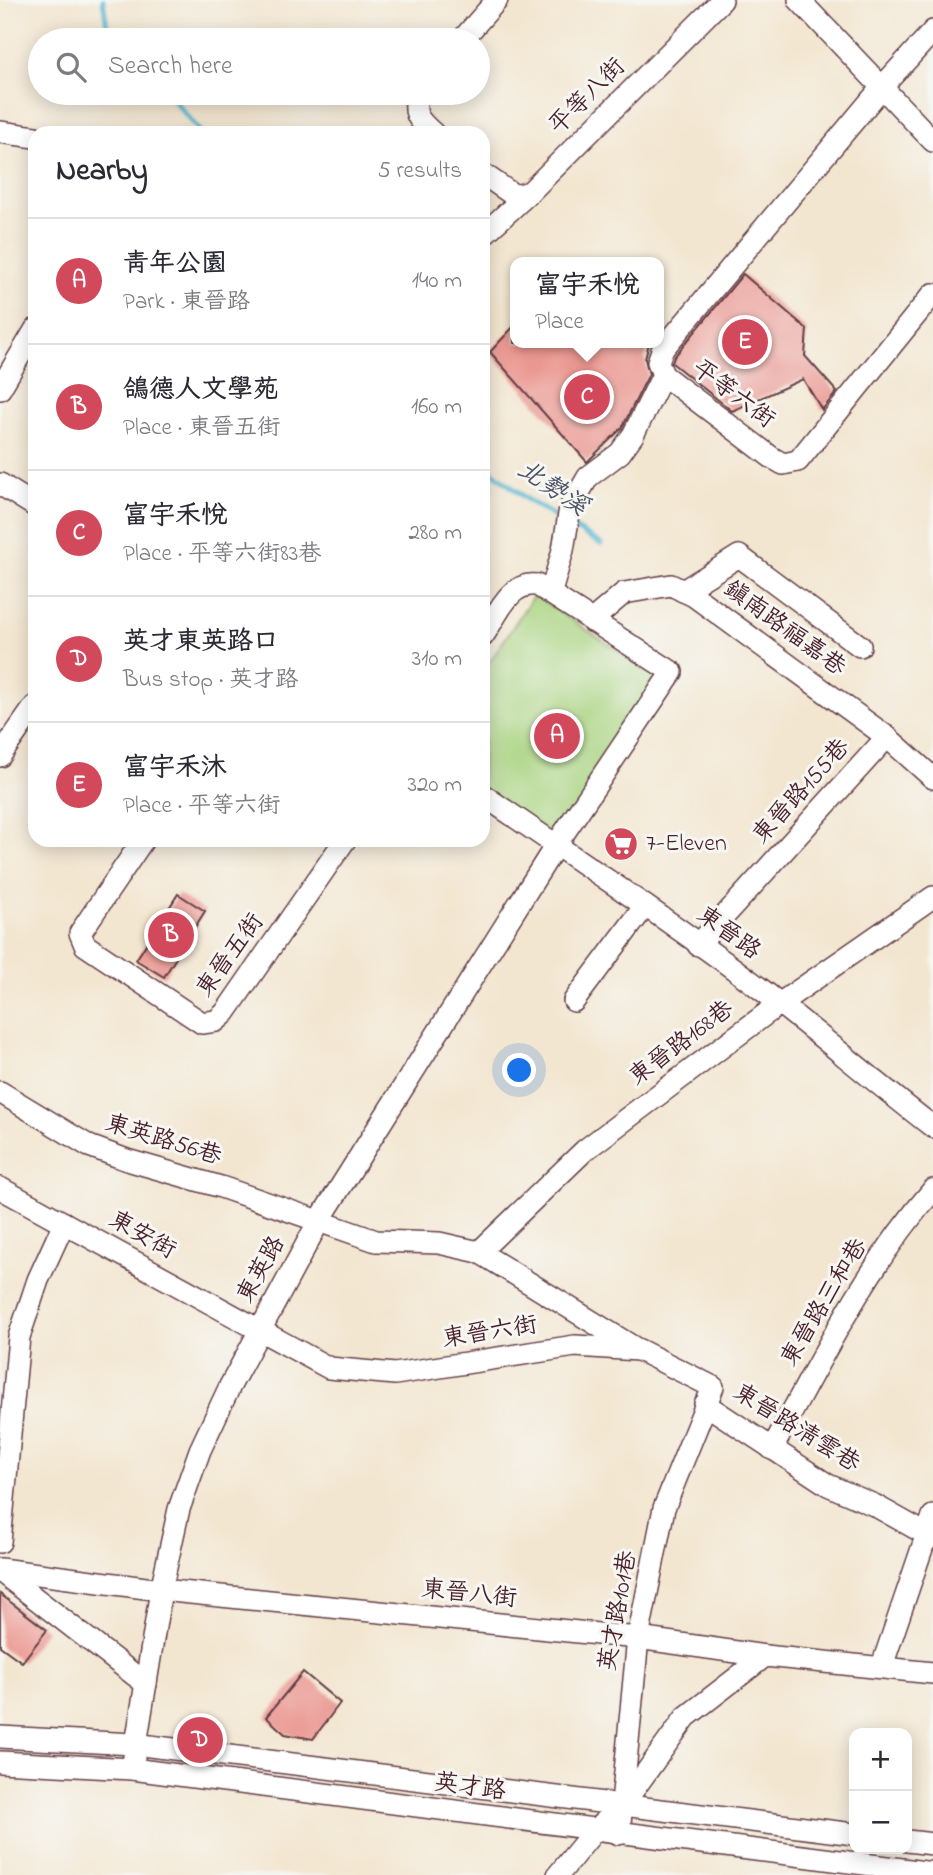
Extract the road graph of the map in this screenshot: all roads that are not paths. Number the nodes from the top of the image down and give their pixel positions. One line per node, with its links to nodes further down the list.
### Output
1 (497, 0): 4 (street)
2 (722, 0): 13 (street, 平等八街)
3 (799, 0): 6 (street)
4 (472, 28)
5 (933, 31): 6 (street, 平等六街)
6 (883, 86): 11 (street); 17 (street, 平等六街)
7 (414, 105): 8 (street)
8 (424, 126)
9 (0, 132): 10 (street)
10 (28, 136)
11 (933, 141)
12 (490, 179): 13 (street)
13 (530, 192): 14 (street, 平等八街)
14 (490, 229)
15 (933, 294): 19 (street, 平等六街)
16 (28, 342): 20 (street)
17 (664, 348)
18 (664, 348): 19 (street, 平等六街)
19 (663, 375): 24 (street)
20 (0, 389)
21 (0, 484): 22 (street)
22 (28, 502)
23 (683, 591): 25 (street, 鎮南路福嘉巷); 27 (street); 29 (street, 鎮南路福嘉巷)
24 (551, 592): 25 (street); 26 (street)
25 (591, 621): 33 (street, 東英路)
26 (490, 626)
27 (860, 646)
28 (28, 716): 30 (street)
29 (887, 737): 31 (street, 鎮南路福嘉巷); 38 (street, 東晉路155巷)
30 (0, 756)
31 (933, 778)
32 (490, 800): 33 (street, 東晉路)
33 (556, 845): 37 (street, 東晉路); 45 (street, 東英路)
34 (138, 847): 35 (street, 東晉五街)
35 (340, 847)
36 (933, 897): 40 (street, 東晉路168巷)
37 (645, 906): 38 (street, 東晉路); 39 (street)
38 (698, 945): 40 (street, 東晉路)
39 (574, 1001)
40 (779, 1004): 42 (street, 東晉路); 47 (street, 東晉路168巷)
41 (0, 1092): 45 (street, 東英路56巷)
42 (933, 1127)
43 (0, 1188): 46 (street, 東安街)
44 (933, 1190): 51 (street, 東晉路三和巷)
45 (319, 1221): 47 (street, 東英路56巷); 48 (street, 東英路)
46 (64, 1223): 48 (street, 東安街); 53 (street)
47 (479, 1252): 49 (street)
48 (259, 1329): 49 (street, 東晉六街); 55 (street, 東英路)
49 (639, 1350): 50 (street, 東晉六街)
50 (705, 1404): 51 (street, 東晉路清雲巷); 56 (street, 英才路101巷)
51 (772, 1449): 52 (street, 東晉路清雲巷)
52 (931, 1529): 58 (street)
53 (0, 1542)
54 (0, 1570): 55 (street, 東晉八街); 60 (street)
55 (161, 1590): 56 (street, 東晉八街); 60 (street, 東英路)
56 (638, 1638): 57 (street, 東晉八街); 65 (street, 英才路101巷)
57 (765, 1656): 58 (street, 東晉八街); 65 (street)
58 (882, 1666): 59 (street, 東晉八街)
59 (933, 1673)
60 (146, 1684): 62 (street, 東英路)
61 (0, 1737): 62 (street, 英才路)
62 (134, 1744): 64 (street, 東英路); 65 (street, 英才路)
63 (0, 1762): 64 (street, 英才路)
64 (132, 1769): 66 (street, 英才路)
65 (621, 1807): 66 (street); 67 (street, 英才路101巷); 68 (street, 英才路)
66 (594, 1831): 67 (street, 英才路); 72 (street)
67 (619, 1834): 71 (street, 英才路)
68 (849, 1834)
69 (912, 1842): 70 (street)
70 (933, 1844)
71 (933, 1873)
72 (558, 1875)

